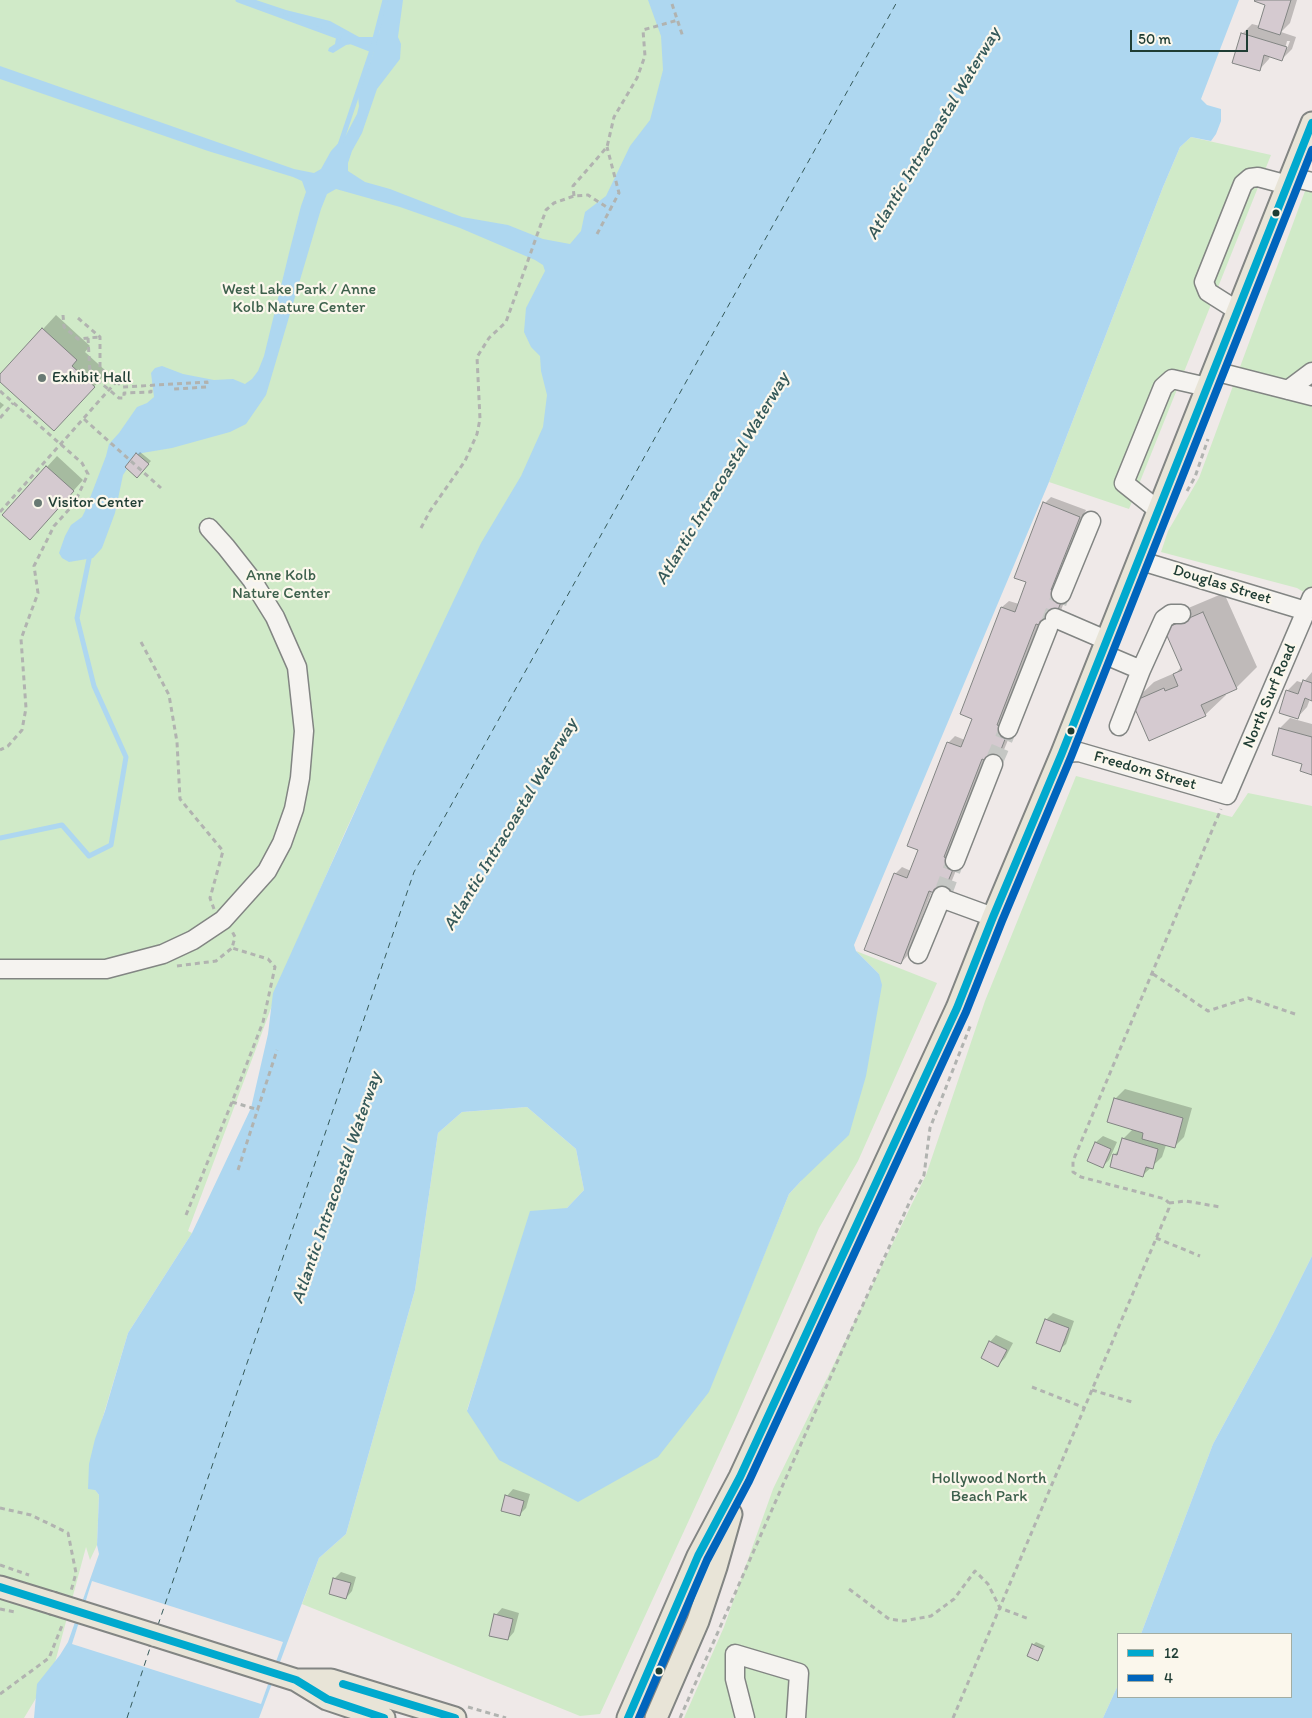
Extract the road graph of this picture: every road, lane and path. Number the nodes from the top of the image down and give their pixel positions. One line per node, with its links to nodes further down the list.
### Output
1 (672, 4): 2 (path)
2 (678, 20): 3 (path); 5 (path)
3 (682, 38)
4 (1312, 123): 6 (main road)
5 (607, 147): 8 (path); 9 (path)
6 (1290, 181): 7 (street); 11 (main road); 11 (street)
7 (1312, 182)
8 (574, 196): 9 (path); 34 (path)
9 (611, 210): 10 (path)
10 (597, 234)
11 (1238, 311): 17 (main road)
12 (63, 315): 15 (path)
13 (78, 318): 14 (path)
14 (100, 337): 15 (path); 18 (path)
15 (88, 338): 21 (path)
16 (1312, 372): 22 (street)
17 (1210, 379): 22 (street); 30 (main road); 30 (street)
18 (116, 382): 19 (path); 21 (path)
19 (151, 385): 20 (path); 21 (path)
20 (174, 389)
21 (109, 390): 27 (path)
22 (1288, 390): 24 (street)
23 (0, 391): 25 (path)
24 (1312, 396)
25 (14, 403): 26 (path); 28 (path)
26 (0, 418)
27 (84, 419): 28 (path); 29 (path)
28 (61, 445): 31 (path); 43 (path)
29 (162, 488)
30 (1158, 510): 35 (main road)
31 (0, 512)
32 (1091, 521): 36 (street)
33 (209, 528): 50 (street)
34 (421, 528)
35 (1138, 560): 37 (street, Douglas Street); 39 (main road)
36 (1061, 594)
37 (1309, 604): 46 (street, North Surf Road)
38 (1180, 614): 40 (street)
39 (1104, 646): 40 (street); 42 (street); 44 (main road)
40 (1141, 670): 41 (street)
41 (1119, 726)
42 (1008, 729)
43 (0, 750)
44 (1062, 753): 46 (street, Freedom Street); 48 (main road)
45 (994, 764): 47 (street)
46 (1227, 795): 51 (path)
47 (955, 861)
48 (993, 917): 49 (street); 65 (main road)
49 (918, 954)
50 (0, 969)
51 (1153, 974): 52 (path); 57 (path)
52 (1298, 1015)
53 (278, 1050): 55 (path)
54 (232, 1102): 55 (path)
55 (259, 1110): 56 (path)
56 (238, 1170)
57 (1169, 1203): 58 (path); 59 (path)
58 (1220, 1207)
59 (1156, 1238): 60 (path); 62 (path)
60 (1200, 1256)
61 (1032, 1387): 64 (path)
62 (1092, 1390): 63 (path); 64 (path)
63 (1132, 1402)
64 (1085, 1408): 68 (path)
65 (740, 1477): 73 (main road); 74 (main road)
66 (0, 1587): 70 (main road, bridge)
67 (849, 1589): 68 (path)
68 (1000, 1608): 69 (path); 77 (path)
69 (1029, 1619)
70 (296, 1680): 71 (main road); 72 (main road)
71 (384, 1718)
72 (455, 1718)
73 (628, 1718)
74 (656, 1718)
75 (745, 1718): 76 (street)
76 (796, 1718)
77 (953, 1718)

